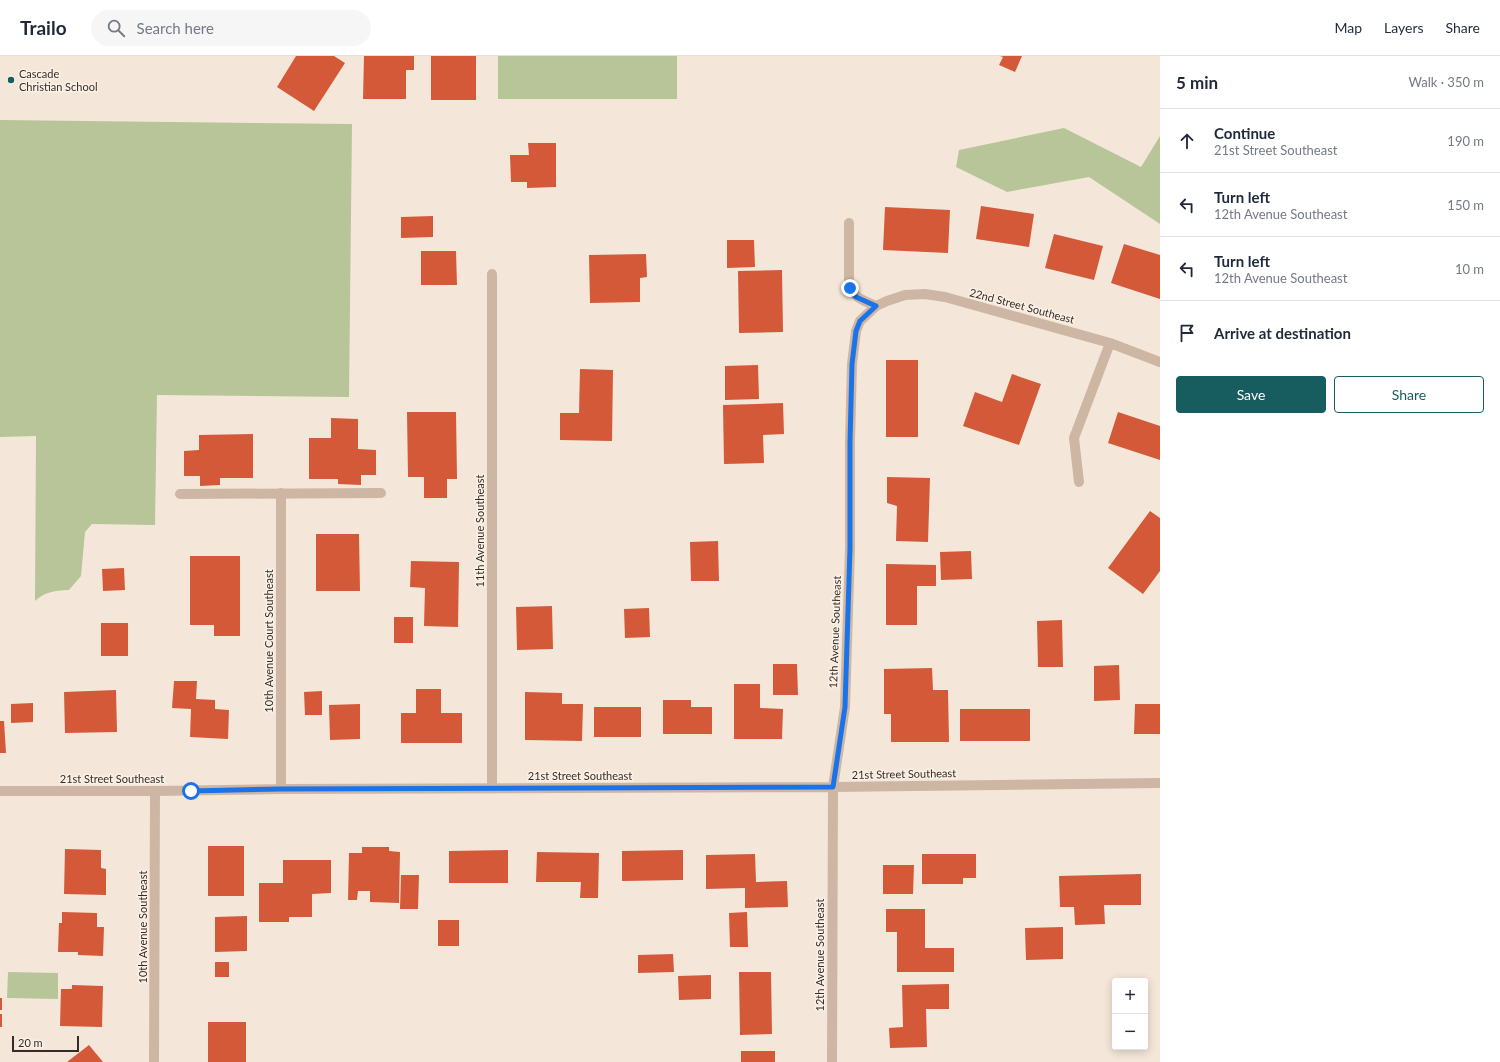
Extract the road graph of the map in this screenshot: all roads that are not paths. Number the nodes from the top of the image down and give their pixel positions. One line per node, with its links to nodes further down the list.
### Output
1 (849, 223): 3 (street)
2 (492, 274): 12 (street, 11th Avenue Southeast)
3 (876, 306): 4 (street, 22nd Street Southeast); 11 (street, 12th Avenue Southeast)
4 (1110, 343): 5 (street, 22nd Street Southeast); 6 (street)
5 (1160, 362)
6 (1079, 482)
7 (281, 493): 8 (street); 9 (street); 13 (street, 10th Avenue Court Southeast)
8 (381, 493)
9 (180, 494)
10 (1160, 783): 11 (street, 21st Street Southeast)
11 (833, 787): 12 (street, 21st Street Southeast); 17 (street, 12th Avenue Southeast)
12 (492, 788): 13 (street, 21st Street Southeast)
13 (281, 789): 15 (street, 21st Street Southeast)
14 (0, 791): 15 (street, 21st Street Southeast)
15 (155, 791): 16 (street, 10th Avenue Southeast)
16 (154, 1062)
17 (832, 1062)

